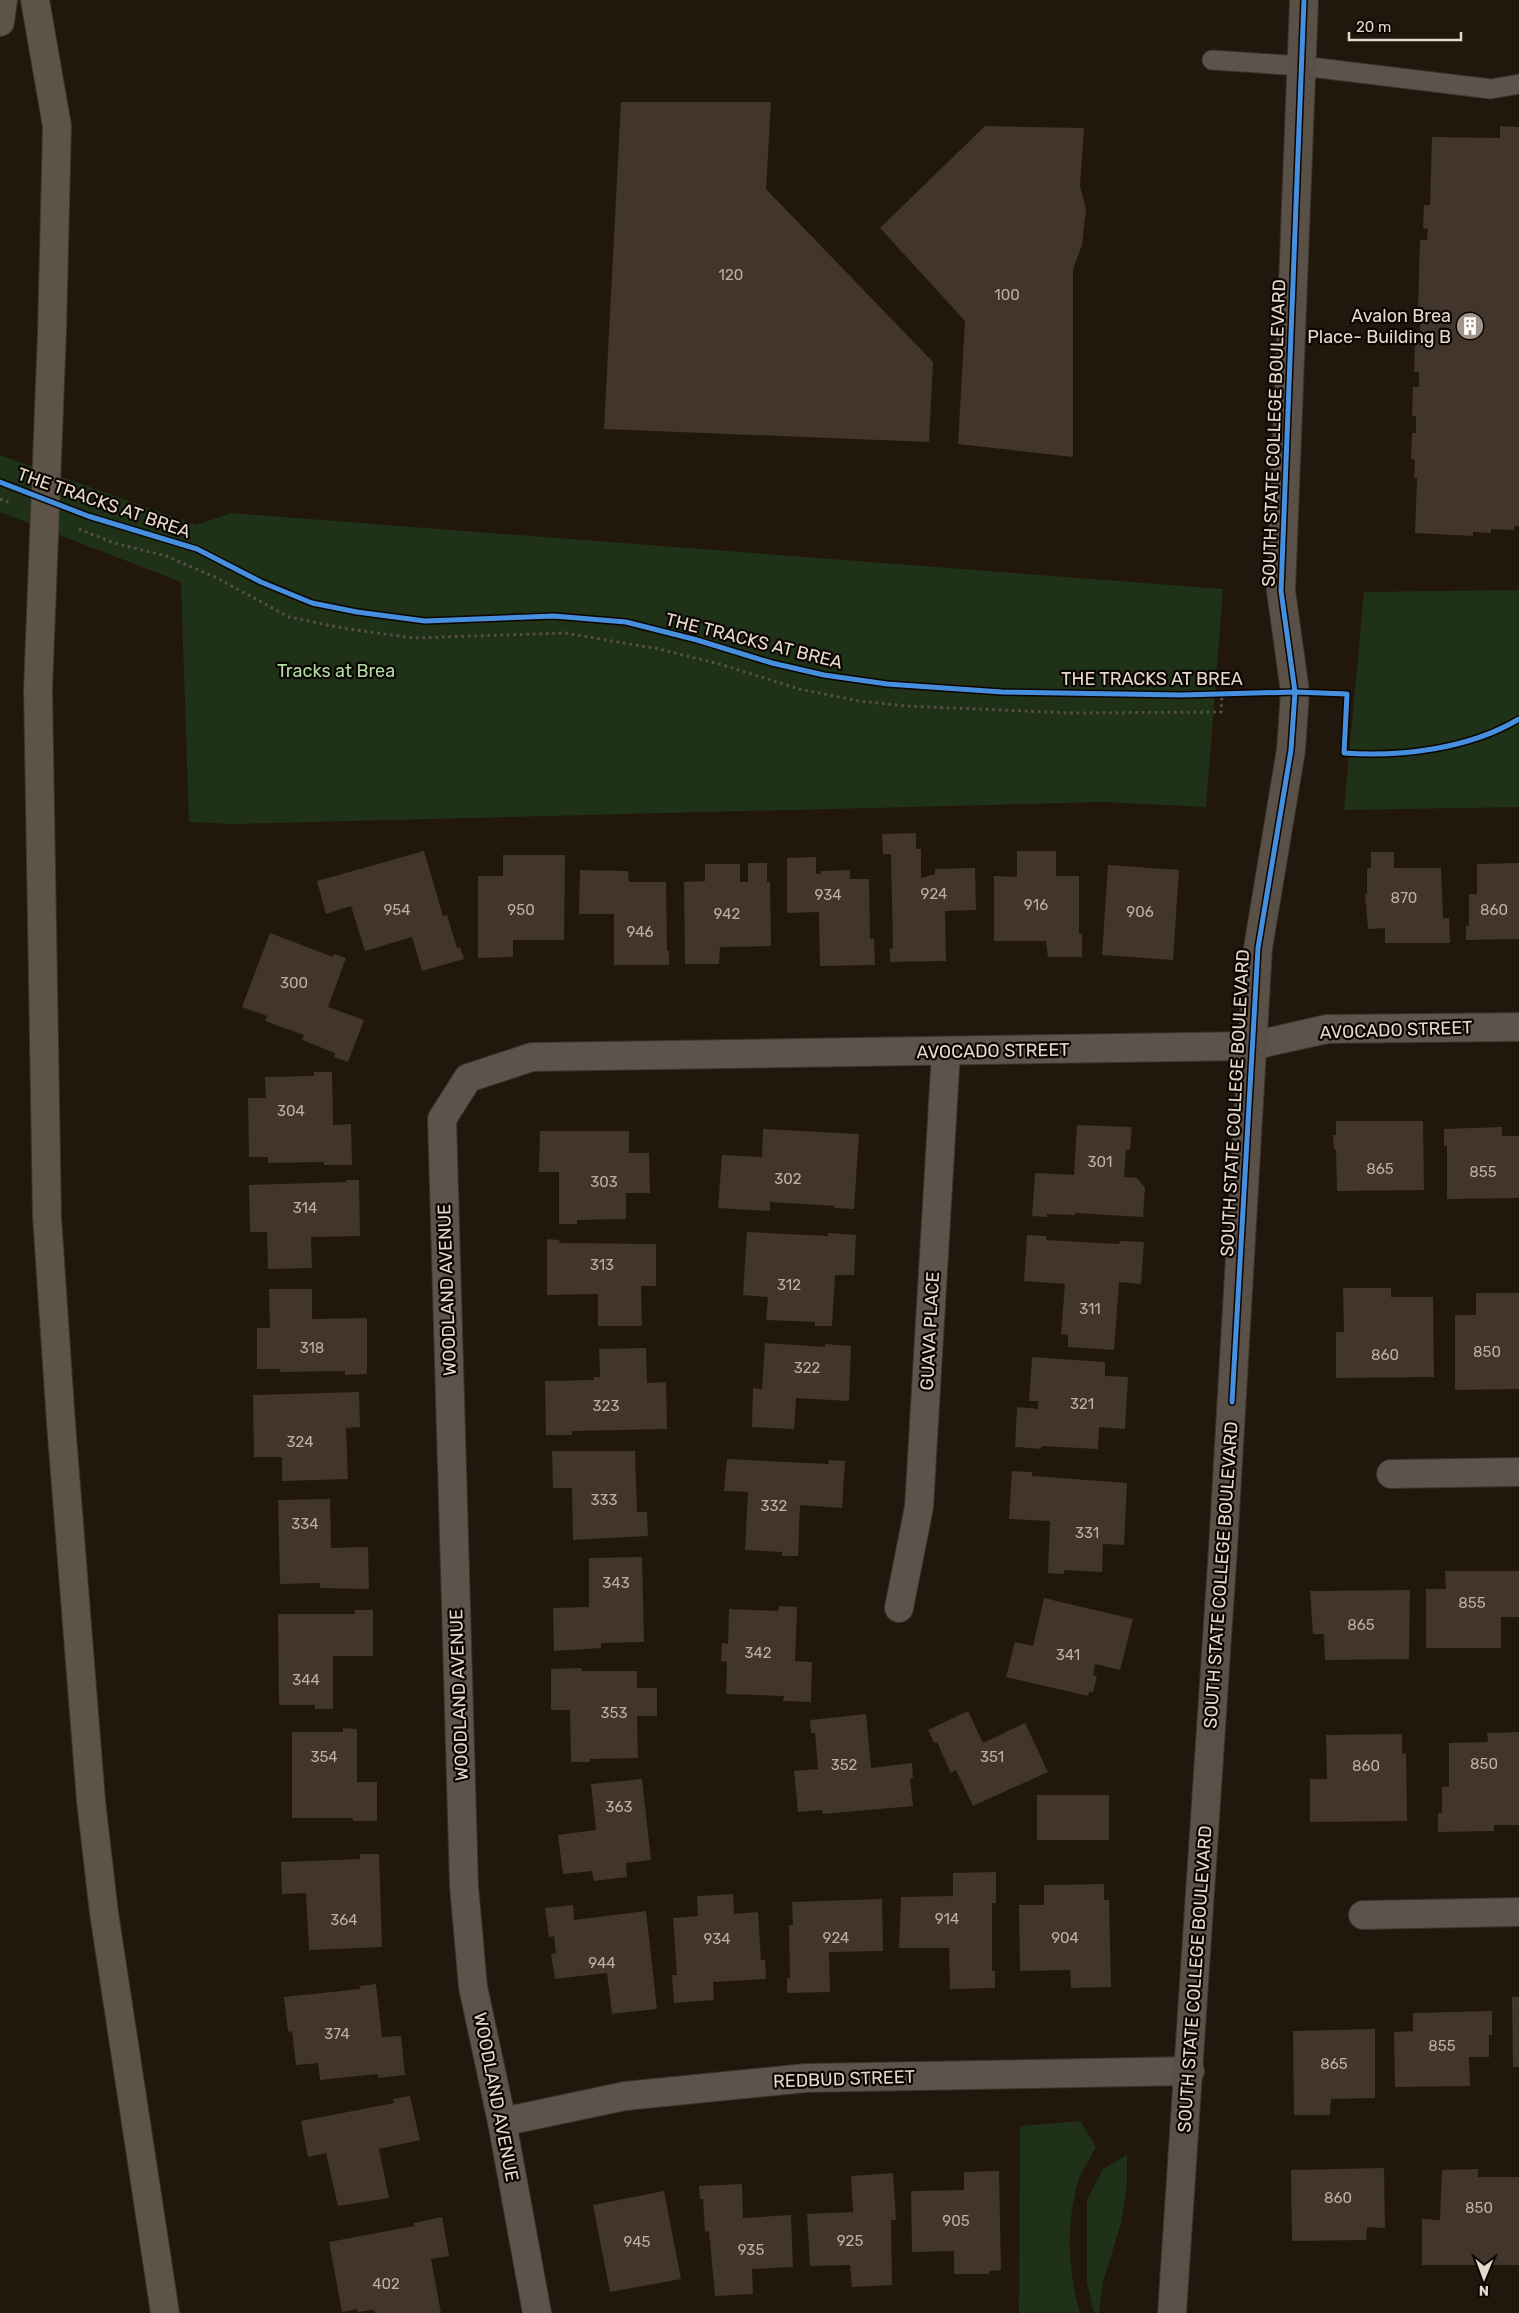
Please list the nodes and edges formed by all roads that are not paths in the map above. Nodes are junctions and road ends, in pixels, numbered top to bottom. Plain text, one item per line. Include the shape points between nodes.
1 (3, 0) edge
2 (35, 0) edge
3 (1304, 0) edge
4 (0, 22) edge
5 (1212, 60) dead end
6 (1302, 66) junction
7 (1519, 84) edge
8 (1519, 1027) edge
9 (1251, 1046) junction
10 (946, 1052) junction
11 (468, 1078) joint
12 (1519, 1472) edge
13 (1391, 1474) dead end
14 (899, 1608) dead end
15 (1519, 1912) edge
16 (1363, 1915) dead end
17 (1190, 2071) junction
18 (502, 2122) junction
19 (165, 2313) edge
20 (537, 2313) edge
21 (1172, 2313) edge

1 - 4 highway
2 - 19 highway, bridge via 57,126 38,689 47,1217 91,1801 103,1904
3 - 6 main road, SOUTH STATE COLLEGE BOULEVARD
5 - 6 lane
6 - 7 lane via 1491,89
6 - 9 main road, SOUTH STATE COLLEGE BOULEVARD via 1281,591 1295,692 1291,750 1258,948
8 - 9 street, AVOCADO STREET via 1327,1029
9 - 10 street, AVOCADO STREET
9 - 17 main road, SOUTH STATE COLLEGE BOULEVARD
10 - 11 street, AVOCADO STREET via 532,1057
10 - 14 street, GUAVA PLACE via 919,1507
11 - 18 street, WOODLAND AVENUE via 442,1118 464,1886 474,1987
12 - 13 street
15 - 16 street
17 - 18 street, REDBUD STREET via 806,2078 625,2096
17 - 21 main road, SOUTH STATE COLLEGE BOULEVARD
18 - 20 street, WOODLAND AVENUE

